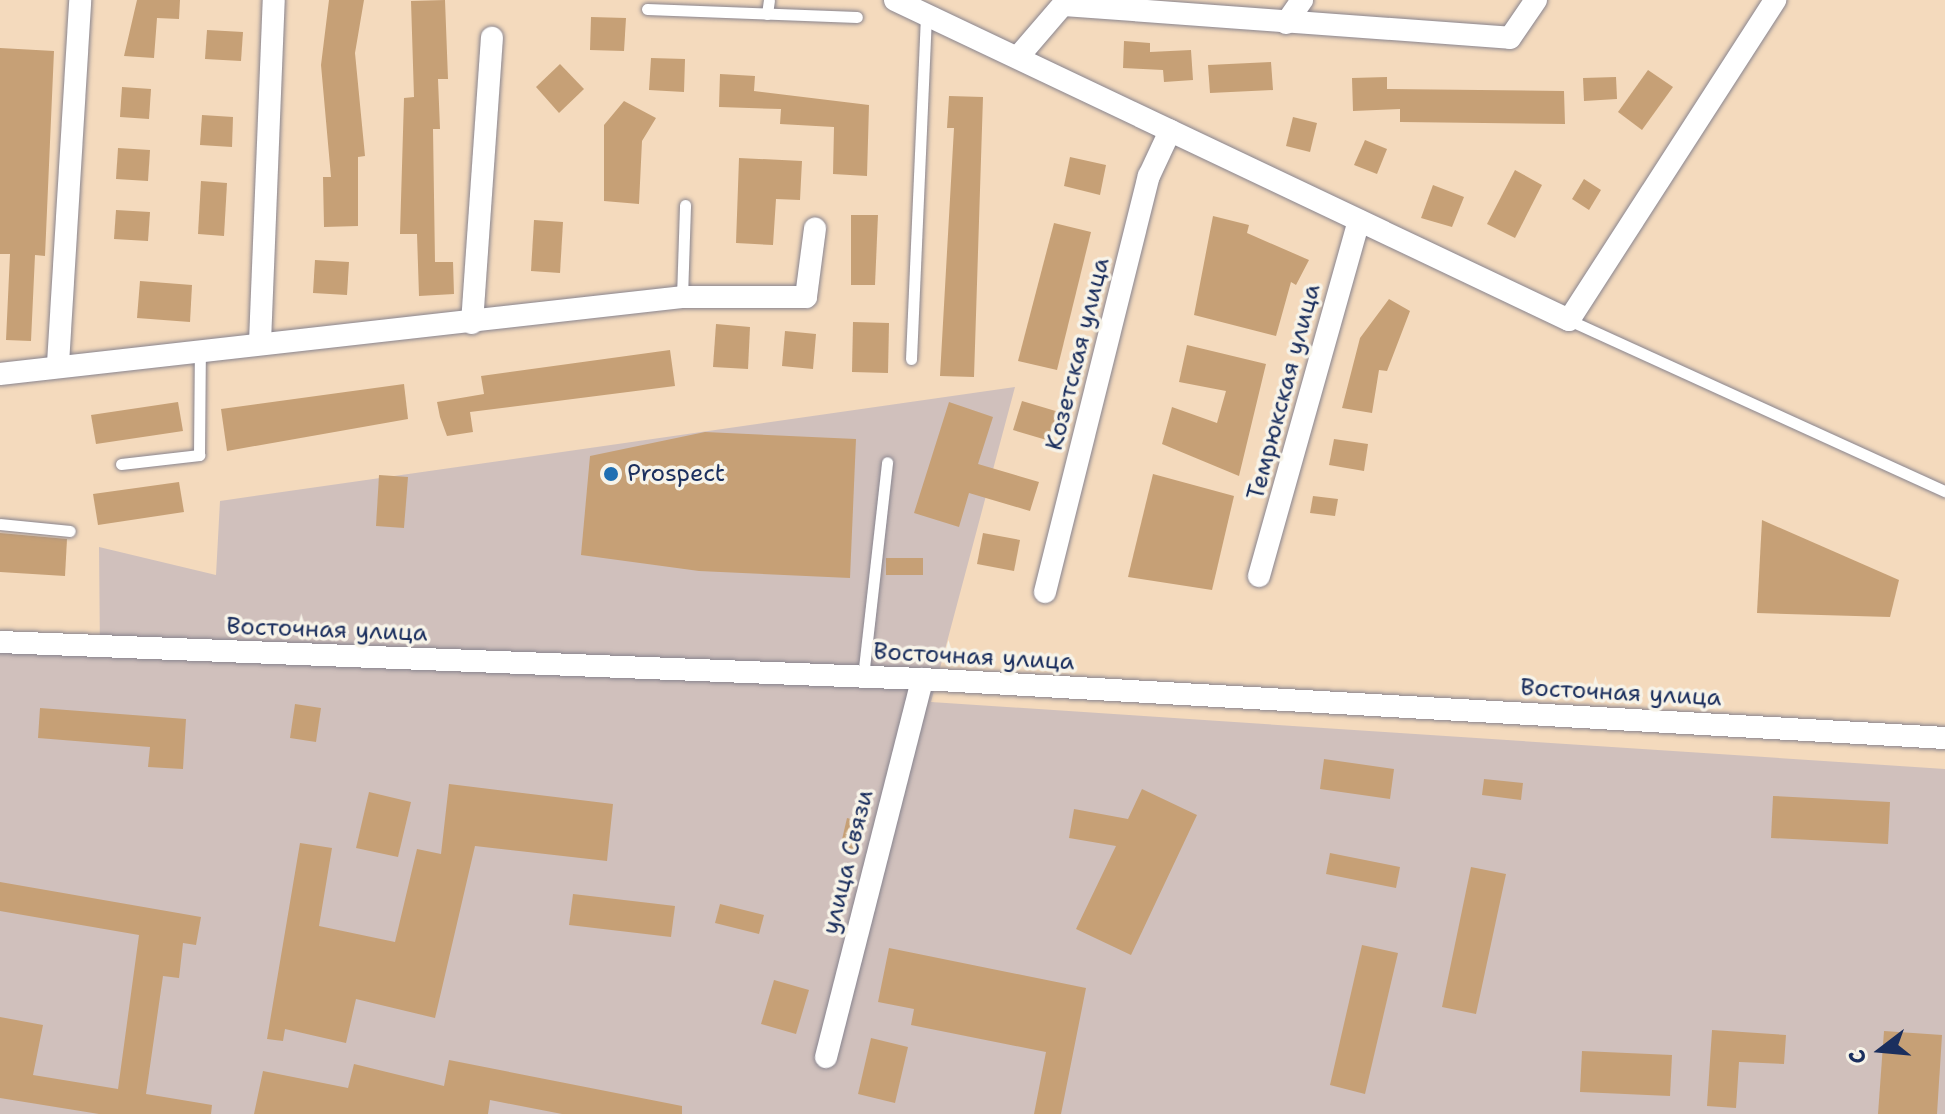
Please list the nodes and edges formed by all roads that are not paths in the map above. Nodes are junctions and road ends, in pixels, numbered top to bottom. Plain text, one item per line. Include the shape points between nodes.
1 (80, 0) edge
2 (274, 0) edge
3 (769, 0) edge
4 (895, 0) edge
5 (1302, 0) edge
6 (1536, 0) edge
7 (1775, 0) edge
8 (1066, 3) edge
9 (647, 9) dead end
10 (767, 14) junction
11 (926, 14) junction
12 (857, 17) dead end
13 (1286, 23) junction
14 (492, 38) dead end
15 (1018, 57) junction
16 (1170, 131) junction
17 (685, 205) dead end
18 (1359, 221) junction
19 (815, 229) dead end
20 (682, 297) junction
21 (1569, 320) junction
22 (472, 323) junction
23 (260, 342) junction
24 (200, 349) junction
25 (911, 359) dead end
26 (58, 364) junction
27 (0, 374) edge
28 (887, 462) dead end
29 (121, 464) dead end
30 (1945, 491) edge
31 (0, 524) edge
32 (70, 531) dead end
33 (1259, 576) dead end
34 (1045, 592) dead end
35 (0, 642) edge
36 (863, 677) junction
37 (922, 679) junction
38 (1945, 738) edge
39 (826, 1057) dead end

1 - 26 street
2 - 23 street
3 - 10 lane
4 - 11 street
5 - 13 street
6 - 13 street via 1510,38
7 - 21 street
8 - 13 street
8 - 15 street
9 - 10 lane
10 - 12 lane
11 - 15 street
11 - 25 lane
14 - 22 street
15 - 16 street
16 - 18 street
16 - 34 street, Козетская улица via 1149,176
17 - 20 lane
18 - 21 street
18 - 33 street, Темрюкская улица
19 - 20 street via 806,297
20 - 22 street
21 - 30 lane
22 - 23 street
23 - 24 street
24 - 26 street
24 - 29 lane via 199,455
26 - 27 street
28 - 36 lane
31 - 32 lane
35 - 36 street, Восточная улица
36 - 37 street, Восточная улица
37 - 38 street, Восточная улица
37 - 39 street, улица Связи

